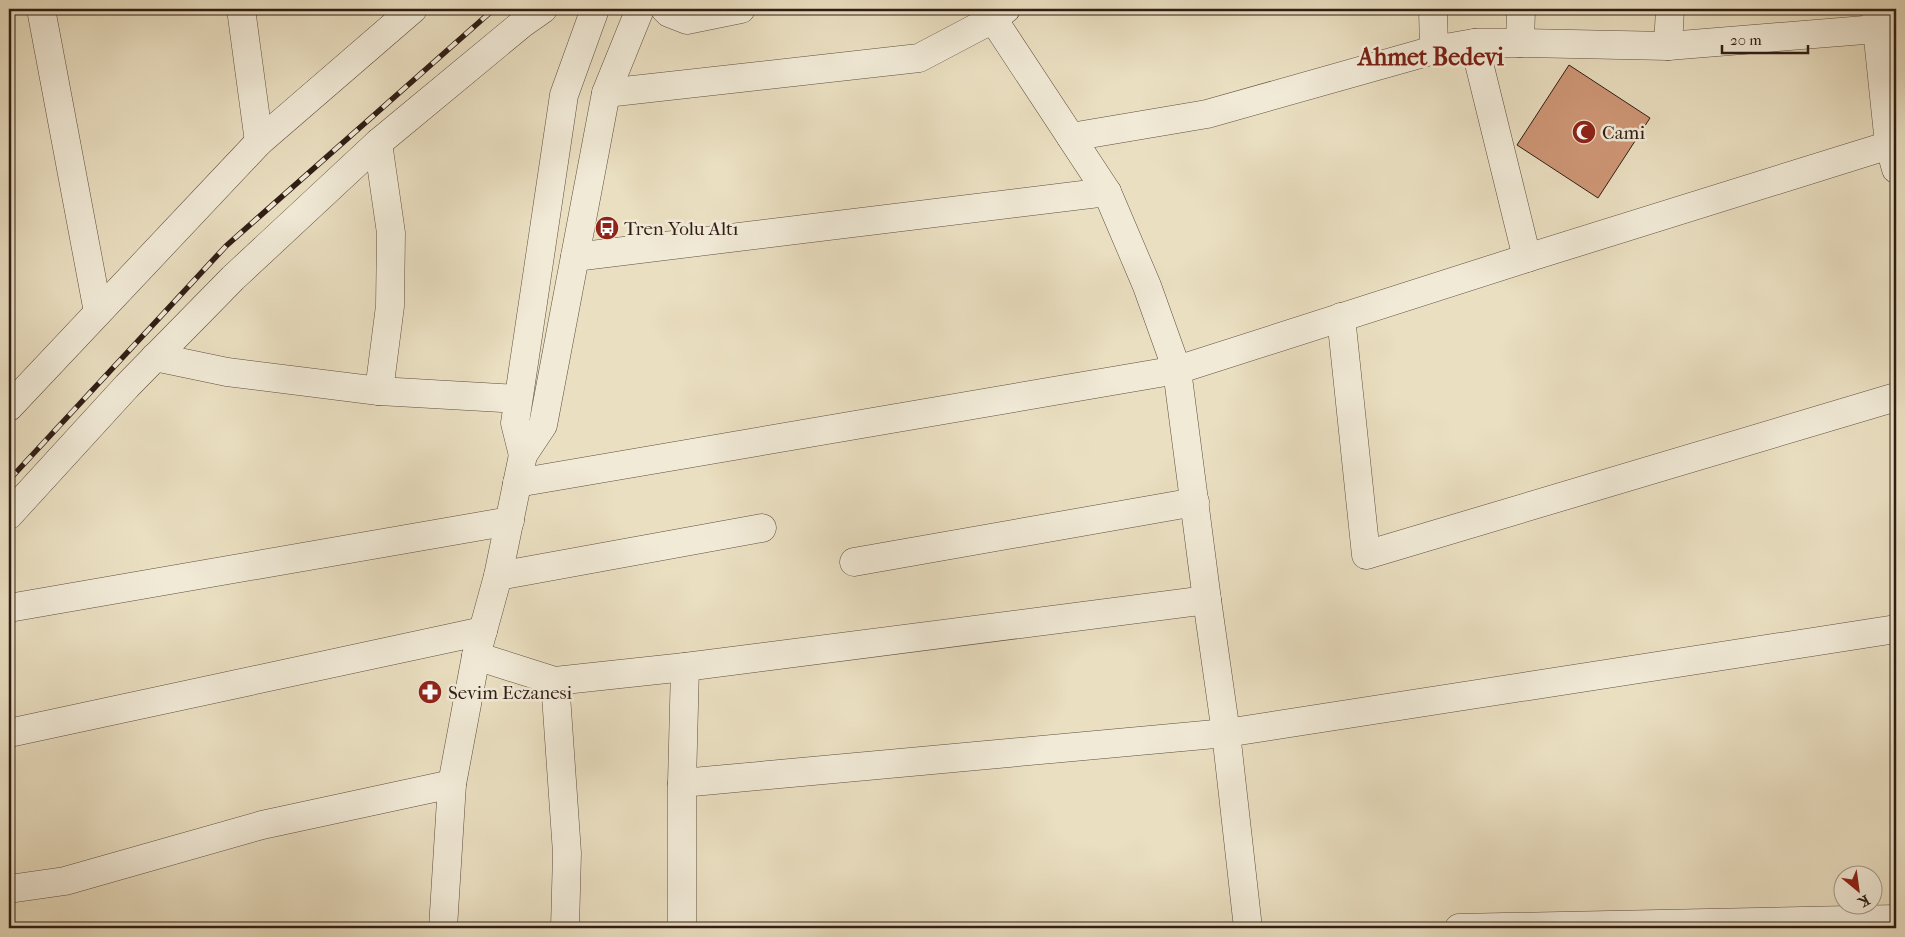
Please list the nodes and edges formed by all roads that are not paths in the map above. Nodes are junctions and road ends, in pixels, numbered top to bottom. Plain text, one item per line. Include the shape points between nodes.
1 (41, 9) edge
2 (241, 9) edge
3 (412, 9) edge
4 (544, 9) edge
5 (595, 9) edge
6 (640, 9) edge
7 (741, 9) edge
8 (1433, 9) edge
9 (1521, 9) edge
10 (1670, 9) edge
11 (668, 10) edge
12 (999, 14) edge
13 (1883, 21) edge
14 (1474, 43) junction
15 (1520, 43) junction
16 (1668, 46) junction
17 (1434, 50) junction
18 (606, 93) junction
19 (1071, 137) junction
20 (259, 142) junction
21 (378, 143) junction
22 (1894, 152) edge
23 (1107, 192) junction
24 (575, 257) junction
25 (1526, 258) junction
26 (98, 312) junction
27 (1341, 318) junction
28 (155, 357) junction
29 (1177, 370) junction
30 (379, 391) junction
31 (1896, 397) edge
32 (518, 399) junction
33 (9, 408) edge
34 (523, 455) junction
35 (517, 483) junction
36 (1195, 502) junction
37 (9, 515) edge
38 (510, 521) junction
39 (762, 528) dead end
40 (854, 562) dead end
41 (498, 576) junction
42 (1206, 600) junction
43 (9, 608) edge
44 (1896, 629) edge
45 (479, 644) junction
46 (685, 666) junction
47 (555, 681) junction
48 (1226, 733) junction
49 (9, 734) edge
50 (682, 783) junction
51 (452, 784) junction
52 (9, 889) edge
53 (1896, 919) edge
54 (443, 928) edge
55 (565, 928) edge
56 (682, 928) edge
57 (1248, 928) edge
58 (1459, 928) edge
59 (1474, 928) edge

1 - 26 street
2 - 20 street
3 - 20 street
4 - 21 street
5 - 32 street via 564,96
6 - 18 street
7 - 11 street via 687,20
8 - 17 street
9 - 15 street
10 - 16 street
12 - 18 street via 919,58
12 - 19 street
13 - 16 street
13 - 22 street
14 - 15 street
14 - 17 street
14 - 25 street
15 - 16 street
17 - 19 street via 1207,114
18 - 24 street
19 - 23 street
20 - 26 street
21 - 28 street via 233,278
21 - 30 street via 391,233 390,306
22 - 25 street
23 - 24 street
23 - 29 street via 1147,286
24 - 34 street via 543,425
25 - 27 street
26 - 33 street
27 - 29 street
27 - 31 street via 1366,555
28 - 30 street via 227,372
28 - 37 street
29 - 35 street
29 - 36 street
30 - 32 street
32 - 34 street via 515,424
34 - 35 street
35 - 38 street
36 - 40 street
36 - 42 street
38 - 41 street
38 - 43 street
39 - 41 street
41 - 45 street
42 - 46 street
42 - 48 street
44 - 48 street
45 - 47 street
45 - 49 street
45 - 51 street
46 - 47 street
46 - 50 street
47 - 55 street via 567,853
48 - 50 street
48 - 57 street
50 - 56 street
51 - 52 street via 262,825 64,881
51 - 54 street
53 - 59 street
58 - 59 street

